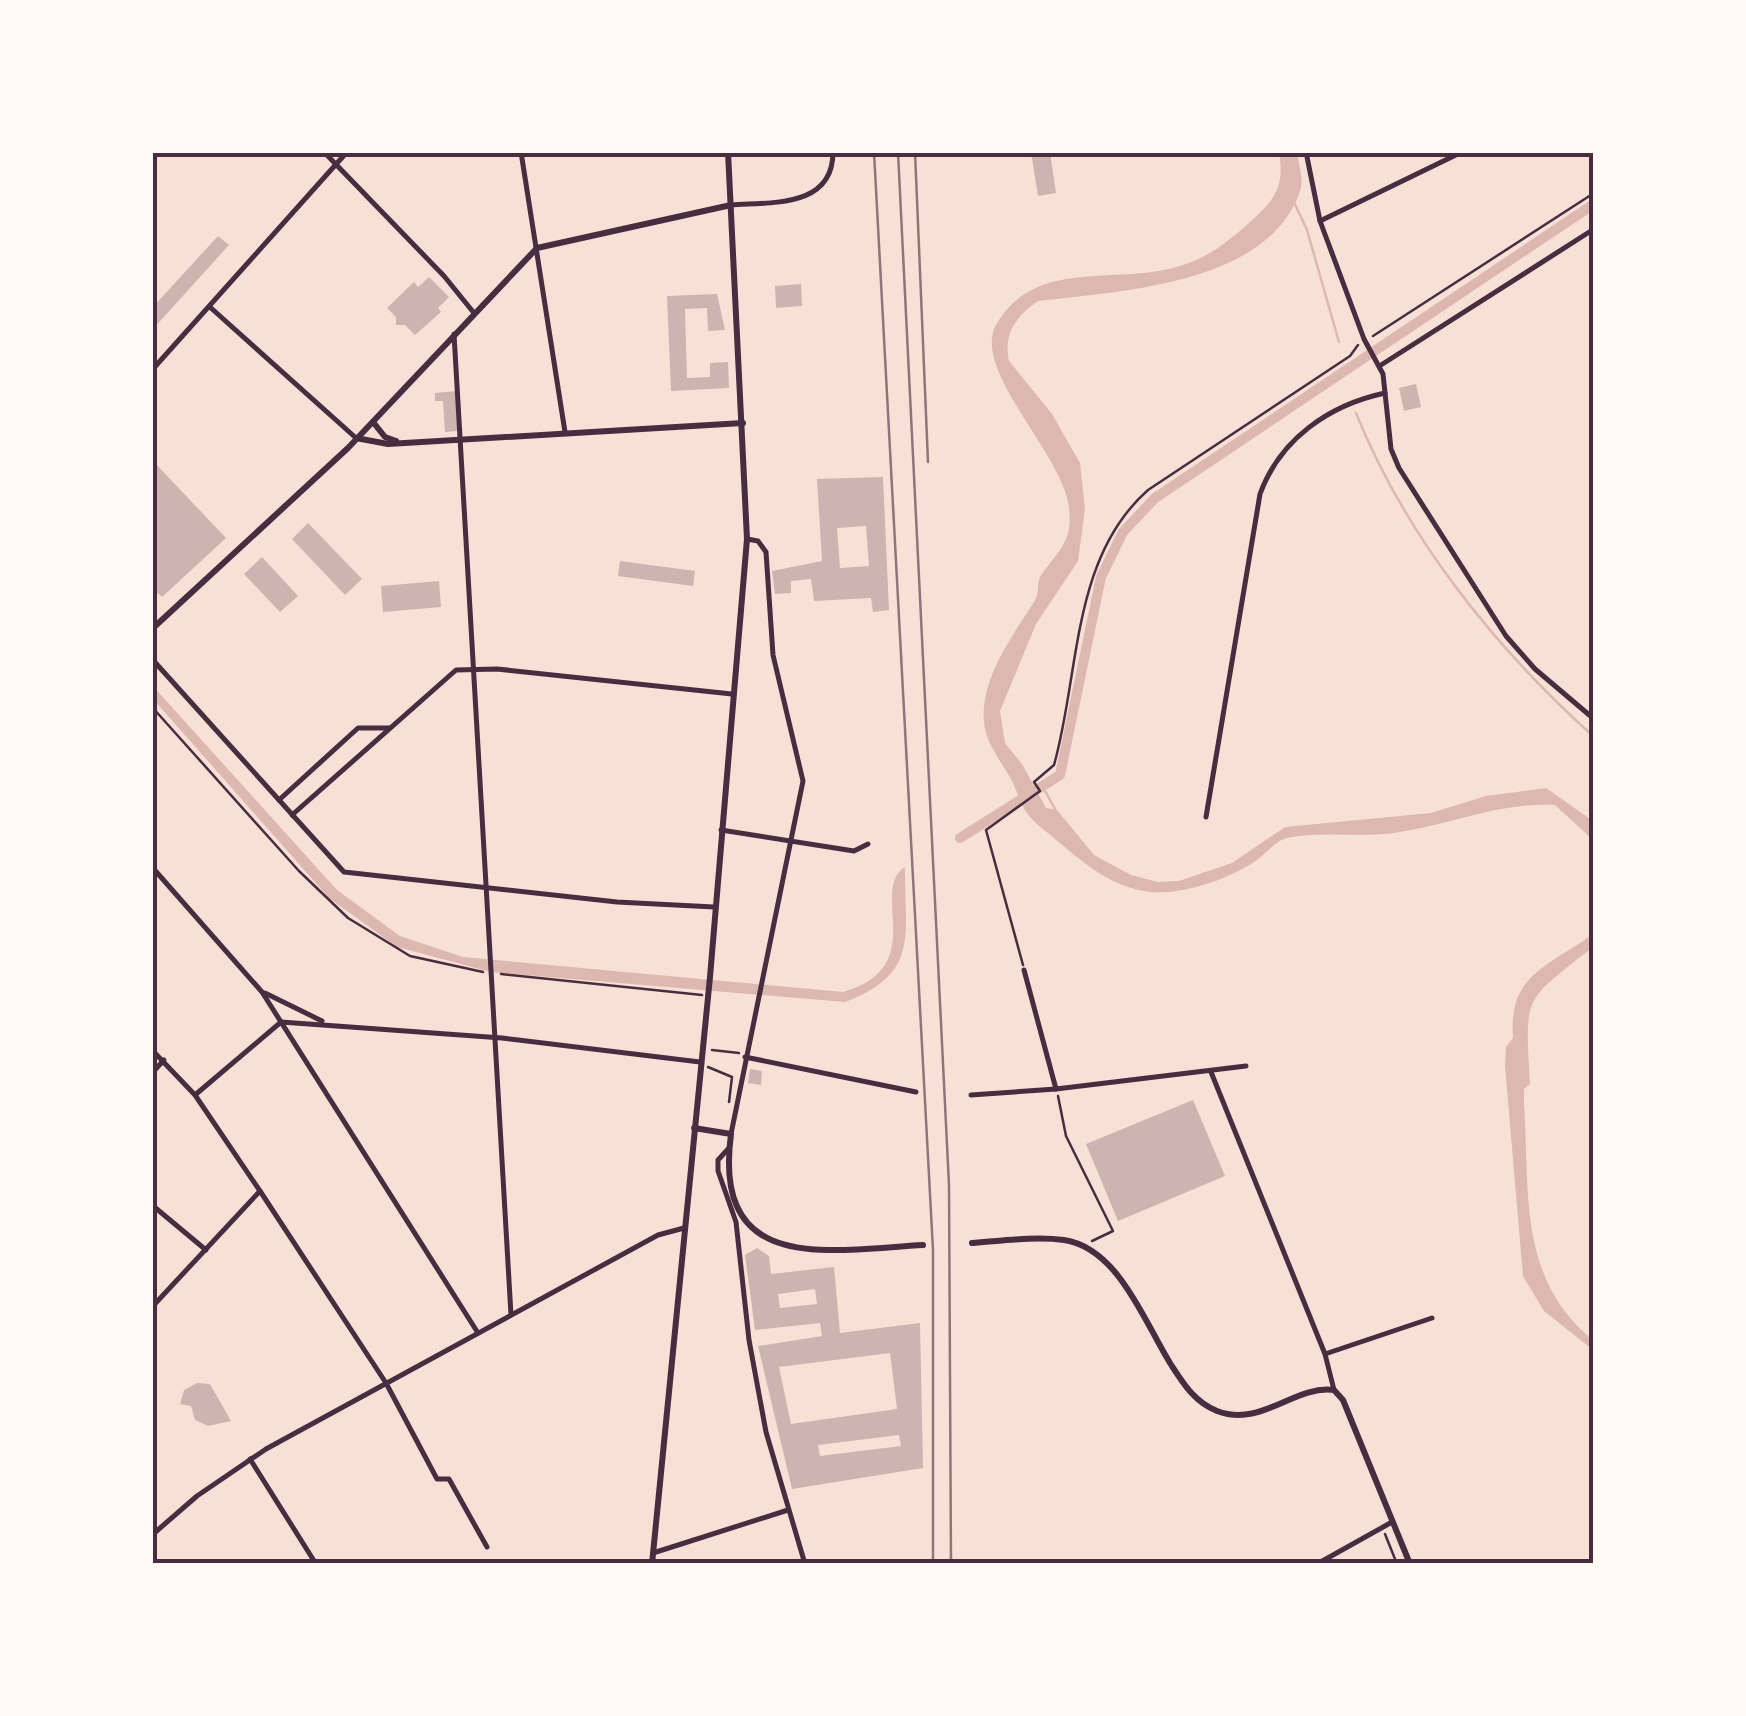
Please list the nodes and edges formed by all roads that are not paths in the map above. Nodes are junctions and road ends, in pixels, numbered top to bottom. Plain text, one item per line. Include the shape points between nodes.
1 (324, 152) edge
2 (347, 152) edge
3 (521, 152) edge
4 (728, 152) edge
5 (833, 152) edge
6 (1306, 152) edge
7 (1462, 152) edge
8 (336, 165) junction
9 (731, 205) junction
10 (1320, 221) junction
11 (1594, 230) edge
12 (537, 248) junction
13 (212, 308) junction
14 (474, 313) junction
15 (454, 334) junction
16 (1380, 366) junction
17 (152, 370) edge
18 (1385, 393) junction
19 (372, 421) junction
20 (743, 423) junction
21 (565, 432) junction
22 (356, 438) junction
23 (462, 439) junction
24 (403, 442) junction
25 (747, 539) junction
26 (152, 629) edge
27 (152, 658) edge
28 (475, 669) junction
29 (732, 694) junction
30 (1594, 719) edge
31 (390, 728) junction
32 (279, 800) junction
33 (289, 812) junction
34 (1206, 817) dead end
35 (721, 830) junction
36 (791, 841) junction
37 (868, 844) dead end
38 (152, 867) edge
39 (484, 888) junction
40 (714, 908) junction
41 (1024, 970) road end
42 (262, 992) junction
43 (281, 1022) junction
44 (324, 1022) junction
45 (492, 1038) junction
46 (152, 1050) edge
47 (745, 1055) junction
48 (164, 1060) junction
49 (704, 1064) junction
50 (1246, 1066) dead end
51 (1210, 1072) junction
52 (152, 1074) edge
53 (1056, 1090) junction
54 (916, 1092) dead end
55 (195, 1095) junction
56 (971, 1095) dead end
57 (693, 1128) junction
58 (731, 1134) junction
59 (729, 1148) junction
60 (260, 1190) junction
61 (152, 1204) edge
62 (684, 1228) junction
63 (972, 1243) dead end
64 (922, 1245) dead end
65 (206, 1250) junction
66 (152, 1306) edge
67 (510, 1315) junction
68 (1432, 1318) dead end
69 (478, 1333) junction
70 (1325, 1354) junction
71 (386, 1383) junction
72 (1334, 1390) junction
73 (250, 1459) junction
74 (788, 1510) junction
75 (1392, 1522) junction
76 (152, 1534) edge
77 (487, 1547) dead end
78 (652, 1553) junction
79 (316, 1564) edge
80 (652, 1564) edge
81 (805, 1564) edge
82 (1317, 1564) edge
83 (1410, 1564) edge

1 - 8 street
2 - 8 street
3 - 12 street
4 - 9 street
5 - 9 street via 830,177 813,194
6 - 10 street
7 - 10 street
8 - 13 street
8 - 14 street
9 - 12 street
9 - 20 street
10 - 16 street
11 - 16 street
12 - 14 street
12 - 21 street
13 - 17 street
13 - 22 street
14 - 15 street
15 - 19 street
15 - 23 street
16 - 18 street
18 - 30 street via 1391,449 1418,501 1506,636
18 - 34 street via 1346,404 1311,426 1278,454 1267,474
19 - 22 street
19 - 24 street via 389,440
20 - 21 street
20 - 25 street
21 - 23 street
22 - 24 street
22 - 26 street
23 - 24 street
23 - 28 street
25 - 29 street
25 - 36 street via 763,544 773,655 804,781
27 - 32 street
28 - 29 street
28 - 31 street via 456,670
28 - 39 street
29 - 35 street
31 - 32 street via 358,728
31 - 33 street
32 - 33 street
33 - 39 street via 344,872
35 - 36 street
35 - 40 street
36 - 37 street via 854,851
36 - 47 street
38 - 42 street
39 - 40 street
39 - 45 street
40 - 49 street
41 - 53 street
42 - 43 street
42 - 44 street
43 - 44 street
43 - 55 street
43 - 69 street
44 - 45 street
45 - 49 street
45 - 67 street
46 - 48 street
47 - 54 street
47 - 58 street
48 - 52 street
48 - 55 street
49 - 57 street
50 - 51 street
51 - 53 street
51 - 70 street
53 - 56 street
55 - 60 street
57 - 58 street
57 - 62 street
58 - 59 street
59 - 64 street via 730,1186 742,1214 782,1246 809,1251
59 - 74 street via 718,1171 736,1222 749,1340
60 - 65 street
60 - 71 street
61 - 65 street
62 - 67 street
62 - 78 street
63 - 72 street via 1052,1239 1092,1250 1114,1272 1183,1384 1219,1412 1260,1414
65 - 66 street
67 - 69 street
68 - 70 street
69 - 71 street
70 - 72 street
71 - 73 street
71 - 77 street via 437,1479 449,1479
72 - 75 street
73 - 76 street
73 - 79 street
74 - 78 street
74 - 81 street
75 - 82 street
75 - 83 street
78 - 80 street

